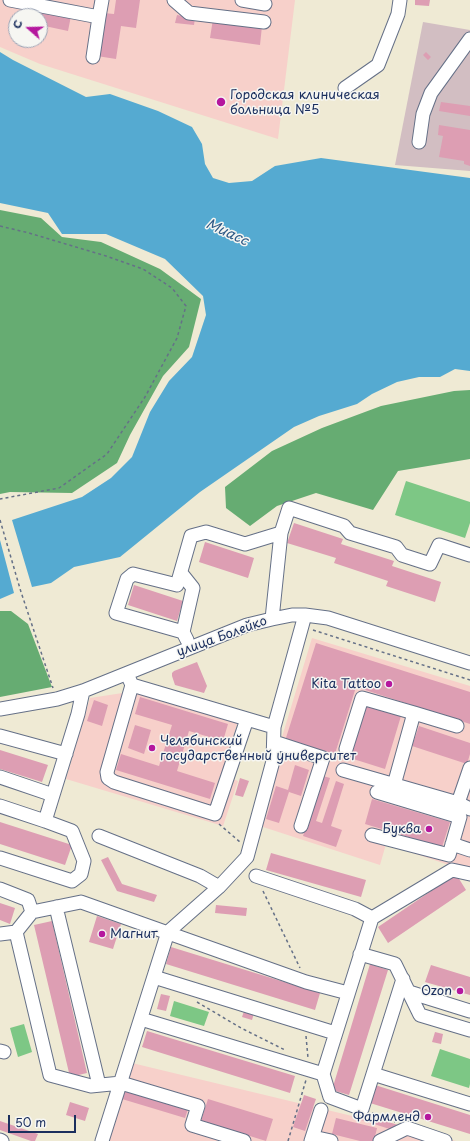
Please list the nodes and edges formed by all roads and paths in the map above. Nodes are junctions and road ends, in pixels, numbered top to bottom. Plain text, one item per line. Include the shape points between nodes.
1 (10, 0) edge
2 (102, 0) edge
3 (174, 0) edge
4 (242, 0) edge
5 (400, 0) edge
6 (265, 4) dead end
7 (99, 17) junction
8 (264, 22) dead end
9 (470, 39) edge
10 (93, 57) dead end
11 (345, 88) dead end
12 (420, 142) dead end
13 (0, 226) edge
14 (0, 499) edge
15 (0, 520) edge
16 (281, 532) junction
17 (470, 555) edge
18 (180, 573) junction
19 (272, 619) junction
20 (303, 620) junction
21 (183, 632) junction
22 (192, 648) junction
23 (469, 659) edge
24 (130, 680) junction
25 (470, 680) edge
26 (83, 691) junction
27 (57, 699) junction
28 (0, 709) edge
29 (414, 713) junction
30 (247, 719) junction
31 (457, 726) dead end
32 (274, 727) junction
33 (0, 736) edge
34 (274, 742) junction
35 (346, 749) dead end
36 (66, 754) junction
37 (470, 768) edge
38 (344, 770) dead end
39 (0, 777) edge
40 (394, 785) junction
41 (377, 792) dead end
42 (53, 795) junction
43 (0, 806) edge
44 (464, 806) edge
45 (45, 821) junction
46 (218, 824) dead end
47 (301, 826) dead end
48 (372, 835) dead end
49 (99, 836) dead end
50 (452, 844) junction
51 (470, 850) edge
52 (247, 857) junction
53 (0, 858) edge
54 (470, 874) edge
55 (256, 876) joint
56 (219, 887) junction
57 (0, 890) edge
58 (56, 907) junction
59 (32, 912) junction
60 (372, 918) junction
61 (16, 932) junction
62 (168, 932) junction
63 (0, 934) edge
64 (360, 954) junction
65 (154, 977) junction
66 (403, 979) junction
67 (306, 982) junction
68 (409, 992) junction
69 (348, 993) junction
70 (194, 1001) dead end
71 (470, 1011) edge
72 (140, 1019) junction
73 (300, 1022) junction
74 (470, 1030) edge
75 (335, 1033) junction
76 (288, 1053) dead end
77 (309, 1070) junction
78 (323, 1074) junction
79 (373, 1074) junction
80 (120, 1083) junction
81 (99, 1085) junction
82 (470, 1104) edge
83 (362, 1109) junction
84 (321, 1110) dead end
85 (407, 1128) junction
86 (312, 1139) edge
87 (386, 1140) edge
88 (102, 1141) edge
89 (244, 1141) edge
90 (288, 1141) edge
91 (331, 1141) edge
92 (445, 1141) edge

1 - 7 street
2 - 7 street
3 - 8 street via 189,13
4 - 6 street
5 - 11 street via 398,14 378,65
7 - 10 street
9 - 12 street via 431,93 423,114
13 - 14 path via 29,232 143,269 172,288 186,306 177,338 145,397 107,454 59,488
15 - 27 path
16 - 17 street via 289,508 344,526 350,533 396,548 402,555 430,564 439,545
16 - 18 street via 245,544 206,532 191,536
16 - 19 street
18 - 21 street via 194,588
18 - 21 street via 177,586 133,574 127,579 116,613
19 - 20 street, улица Болейко
19 - 22 street, улица Болейко via 247,625
20 - 23 street, улица Болейко via 334,620
20 - 25 path
20 - 32 street
21 - 22 street
22 - 24 street, улица Болейко
24 - 26 street, улица Болейко
24 - 30 street
24 - 30 street via 107,772 108,778 114,782 215,814
26 - 27 street, улица Болейко
26 - 36 street
27 - 28 street, улица Болейко
29 - 31 street
29 - 35 street via 362,698
29 - 40 street
30 - 32 street
32 - 34 street
33 - 36 street
34 - 47 street via 324,758
34 - 52 street via 274,761
36 - 42 street
37 - 44 street
38 - 40 street
39 - 42 street
40 - 44 street
41 - 50 street via 460,817
42 - 45 street
43 - 45 street
45 - 53 street via 72,831 84,860 81,874 72,881
46 - 52 path via 242,844
48 - 50 street via 450,855
49 - 56 street via 200,876
50 - 51 street
52 - 56 street
54 - 60 street via 452,870
55 - 60 street via 355,908
55 - 67 path
56 - 62 street
57 - 59 street via 28,900
58 - 59 street
58 - 62 street via 81,902
58 - 81 street
59 - 61 street
60 - 64 street
61 - 63 street
61 - 81 street via 50,1076 91,1086
62 - 65 street
62 - 67 street
64 - 66 street via 396,964
64 - 69 street
65 - 72 street
65 - 73 street
66 - 68 street
66 - 79 street
67 - 69 street
68 - 71 street
68 - 74 street via 420,1015
69 - 75 street
70 - 76 path
72 - 77 street
72 - 80 street
73 - 75 street
73 - 77 path via 306,1034
75 - 78 street
77 - 78 street
77 - 90 path
78 - 83 street via 330,1097
79 - 82 street
79 - 83 street
80 - 81 street
80 - 88 street
80 - 89 street via 198,1106 192,1125
83 - 85 path
84 - 86 street
85 - 87 street
85 - 92 street
86 - 91 street

